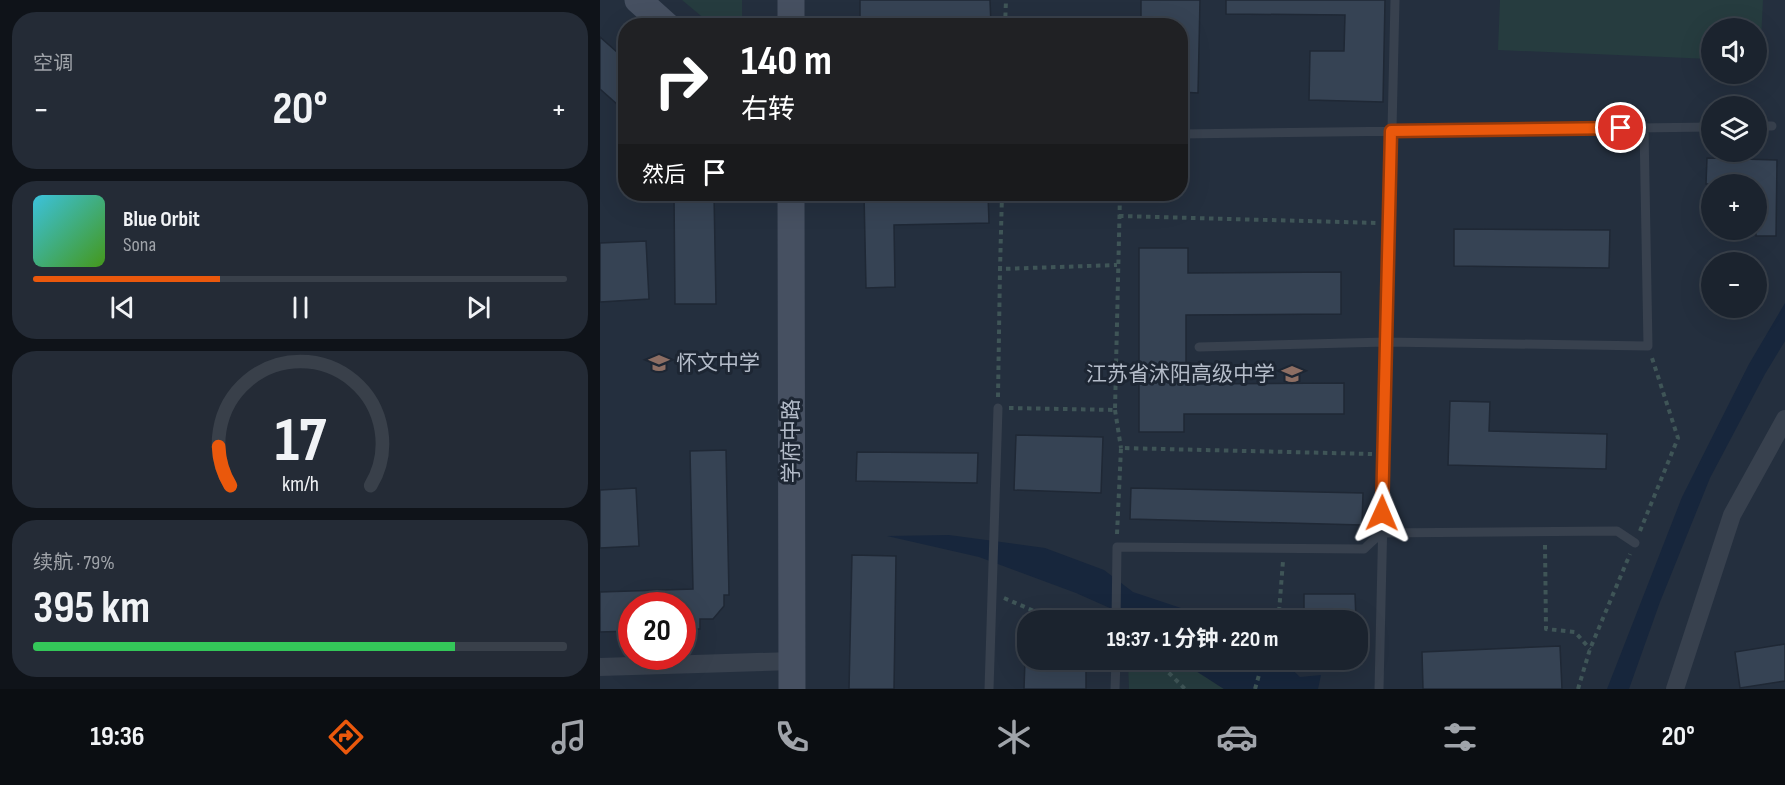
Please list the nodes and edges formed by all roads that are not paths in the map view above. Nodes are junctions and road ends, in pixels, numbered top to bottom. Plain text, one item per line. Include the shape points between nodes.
1 (638, 0) edge
2 (790, 0) edge
3 (1395, 0) edge
4 (658, 18) edge
5 (790, 18) edge
6 (1767, 126) edge
7 (1772, 126) dead end
8 (1701, 127) edge
9 (1644, 128) junction
10 (1391, 131) junction
11 (1188, 134) edge
12 (791, 201) edge
13 (1386, 342) junction
14 (1199, 347) dead end
15 (998, 408) road end
16 (1785, 419) edge
17 (1381, 533) junction
18 (1635, 543) road end
19 (1116, 610) edge
20 (792, 661) junction
21 (600, 667) edge
22 (1116, 670) edge
23 (792, 689) edge
24 (989, 689) edge
25 (1115, 689) edge
26 (1379, 689) edge
27 (1674, 689) edge

1 - 4 street
2 - 5 street
3 - 10 lane
6 - 7 lane
8 - 9 lane
9 - 10 lane
9 - 13 lane via 1648,346
10 - 11 lane
10 - 13 lane
12 - 20 street, 学府中路
13 - 14 lane
13 - 17 lane
15 - 24 lane
16 - 27 street via 1732,515
17 - 18 lane via 1617,531
17 - 19 lane via 1364,549 1117,547
17 - 26 lane
20 - 21 street
20 - 23 street, 学府中路
22 - 25 lane

